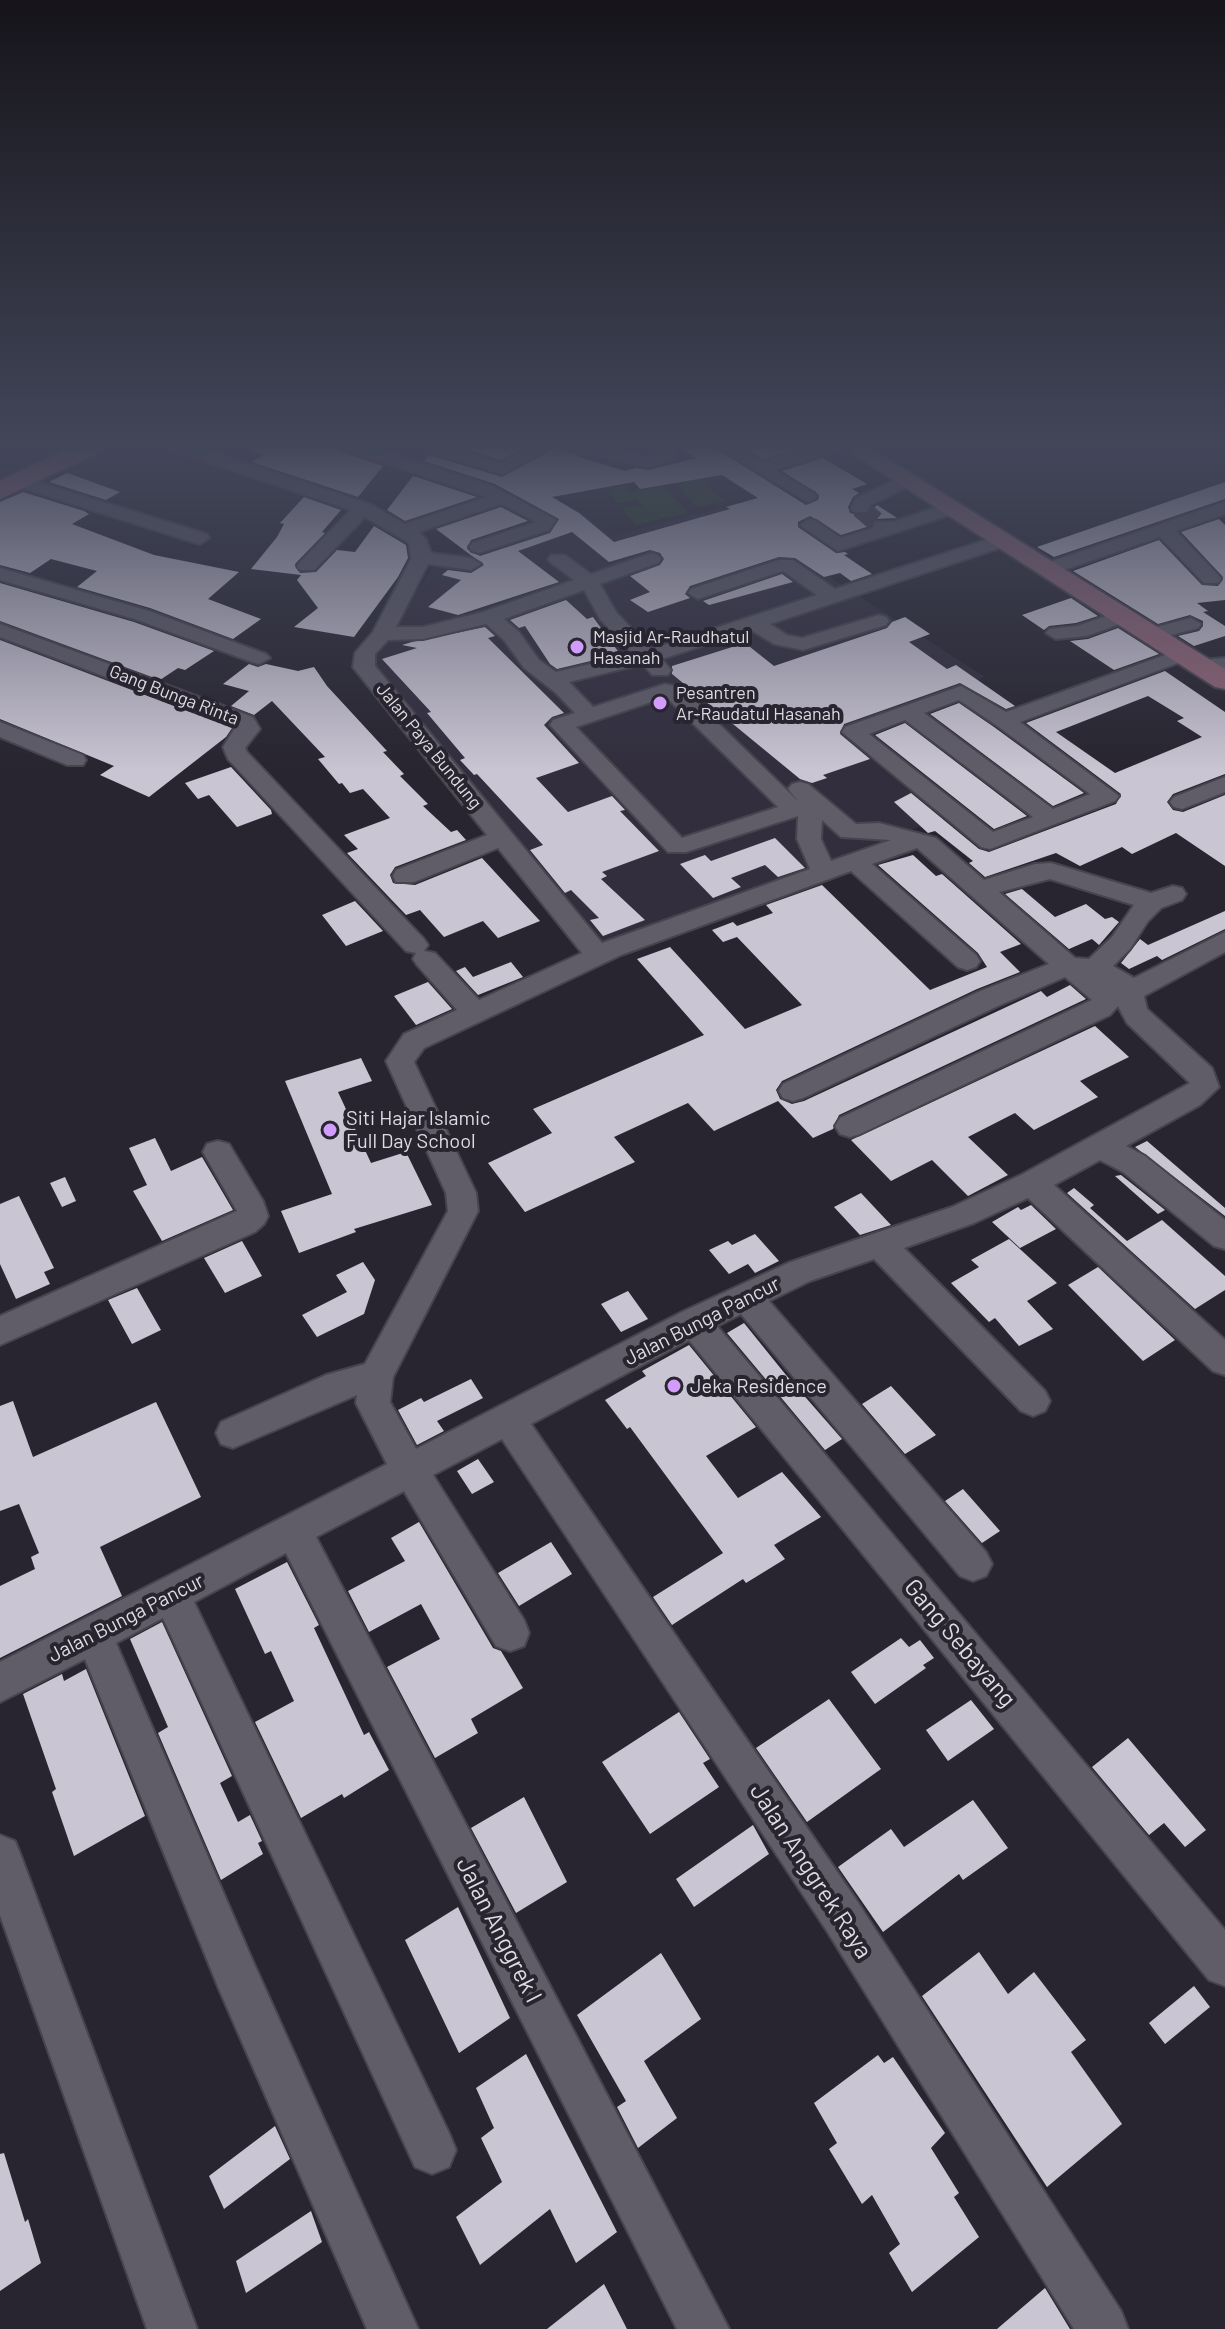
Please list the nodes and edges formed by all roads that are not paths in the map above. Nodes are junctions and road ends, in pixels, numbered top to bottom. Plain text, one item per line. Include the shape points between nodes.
1 (319, 554) edge
2 (421, 554) edge
3 (480, 554) edge
4 (963, 554) edge
5 (1023, 554) edge
6 (1092, 554) edge
7 (1190, 554) edge
8 (421, 557) junction
9 (558, 559) dead end
10 (651, 559) dead end
11 (307, 566) dead end
12 (1048, 569) junction
13 (0, 574) edge
14 (1218, 579) edge
15 (1186, 582) dead end
16 (590, 583) junction
17 (812, 583) junction
18 (698, 593) dead end
19 (831, 596) junction
20 (726, 615) dead end
21 (490, 617) junction
22 (1121, 617) junction
23 (879, 621) dead end
24 (754, 623) junction
25 (1191, 624) dead end
26 (0, 630) edge
27 (1056, 633) dead end
28 (382, 634) junction
29 (1148, 635) junction
30 (259, 658) dead end
31 (652, 662) junction
32 (1202, 662) edge
33 (1225, 681) edge
34 (558, 684) junction
35 (907, 711) junction
36 (588, 714) junction
37 (1004, 720) junction
38 (0, 729) edge
39 (75, 760) dead end
40 (1225, 784) edge
41 (811, 798) junction
42 (1182, 802) dead end
43 (1051, 819) junction
44 (504, 837) junction
45 (917, 839) junction
46 (855, 862) junction
47 (825, 874) junction
48 (405, 876) dead end
49 (978, 890) junction
50 (1225, 941) edge
51 (598, 955) junction
52 (967, 961) dead end
53 (1082, 967) junction
54 (1134, 990) junction
55 (474, 1011) junction
56 (1215, 1088) edge
57 (793, 1091) dead end
58 (850, 1126) dead end
59 (1098, 1145) junction
60 (218, 1152) dead end
61 (1032, 1183) junction
62 (1225, 1237) edge
63 (878, 1242) junction
64 (746, 1297) junction
65 (694, 1322) junction
66 (0, 1331) edge
67 (1225, 1361) edge
68 (376, 1376) junction
69 (1033, 1401) dead end
70 (509, 1420) junction
71 (233, 1433) dead end
72 (411, 1471) junction
73 (294, 1531) junction
74 (973, 1564) dead end
75 (171, 1595) junction
76 (510, 1633) dead end
77 (94, 1635) junction
78 (0, 1683) edge
79 (0, 1856) edge
80 (1225, 1964) edge
81 (432, 2150) dead end
82 (172, 2329) edge
83 (393, 2329) edge
84 (704, 2329) edge
85 (1103, 2329) edge

1 - 11 street
2 - 8 street
3 - 8 street
4 - 19 street
5 - 12 main road
6 - 12 street
7 - 14 street
8 - 28 street, Jalan Paya Bundung
9 - 16 street
10 - 16 street
12 - 22 main road
13 - 30 street via 142,615
14 - 15 street
16 - 21 street
16 - 31 street via 607,615
17 - 18 street via 786,564
17 - 19 street
17 - 20 street
19 - 24 street
21 - 28 street via 423,633
21 - 34 street via 512,636 531,664
22 - 27 street via 1080,632
22 - 29 main road
23 - 24 street via 803,644 781,640
24 - 31 street
25 - 29 street
26 - 55 street, Gang Bunga Rinta via 245,722 249,729 234,747 236,754
28 - 44 street, Jalan Paya Bundung via 365,653 364,667
29 - 32 main road
31 - 34 street
31 - 41 street
32 - 33 main road
32 - 37 street
34 - 36 street
35 - 37 street via 961,692
35 - 43 street
35 - 43 street via 853,732 987,841
36 - 36 street via 561,725 677,847 794,810 672,690
37 - 43 street via 1107,794
38 - 39 street
40 - 42 street
41 - 45 street via 850,832 879,830
41 - 47 street via 809,839
44 - 48 street
44 - 51 street, Jalan Paya Bundung
45 - 46 street
45 - 49 street
46 - 47 street
46 - 52 street
47 - 51 street
49 - 53 street
49 - 53 street via 1051,871 1163,898 1139,915 1121,943
50 - 54 street
51 - 55 street
53 - 54 street
53 - 57 street via 988,999
53 - 58 street via 1106,1004
54 - 56 street, Jalan Bunga Pancur via 1130,1004 1137,1016
55 - 68 street via 414,1041 400,1061 461,1193 463,1211
56 - 59 street, Jalan Bunga Pancur via 1205,1087
59 - 61 street, Jalan Bunga Pancur
59 - 62 street via 1134,1164
60 - 66 street via 253,1216
61 - 63 street, Jalan Bunga Pancur via 963,1215
61 - 67 street
63 - 64 street, Jalan Bunga Pancur
63 - 69 street
64 - 65 street, Jalan Bunga Pancur
64 - 74 street
65 - 70 street, Jalan Bunga Pancur
65 - 80 street, Gang Sebayang
68 - 71 street via 338,1385
68 - 72 street via 373,1403
70 - 72 street, Jalan Bunga Pancur
70 - 85 street, Jalan Anggrek Raya via 842,1916
72 - 73 street, Jalan Bunga Pancur
72 - 76 street
73 - 75 street, Jalan Bunga Pancur
73 - 84 street, Jalan Anggrek I
75 - 77 street, Jalan Bunga Pancur
75 - 81 street
77 - 78 street, Jalan Bunga Pancur
77 - 83 street via 235,1973
79 - 82 street

